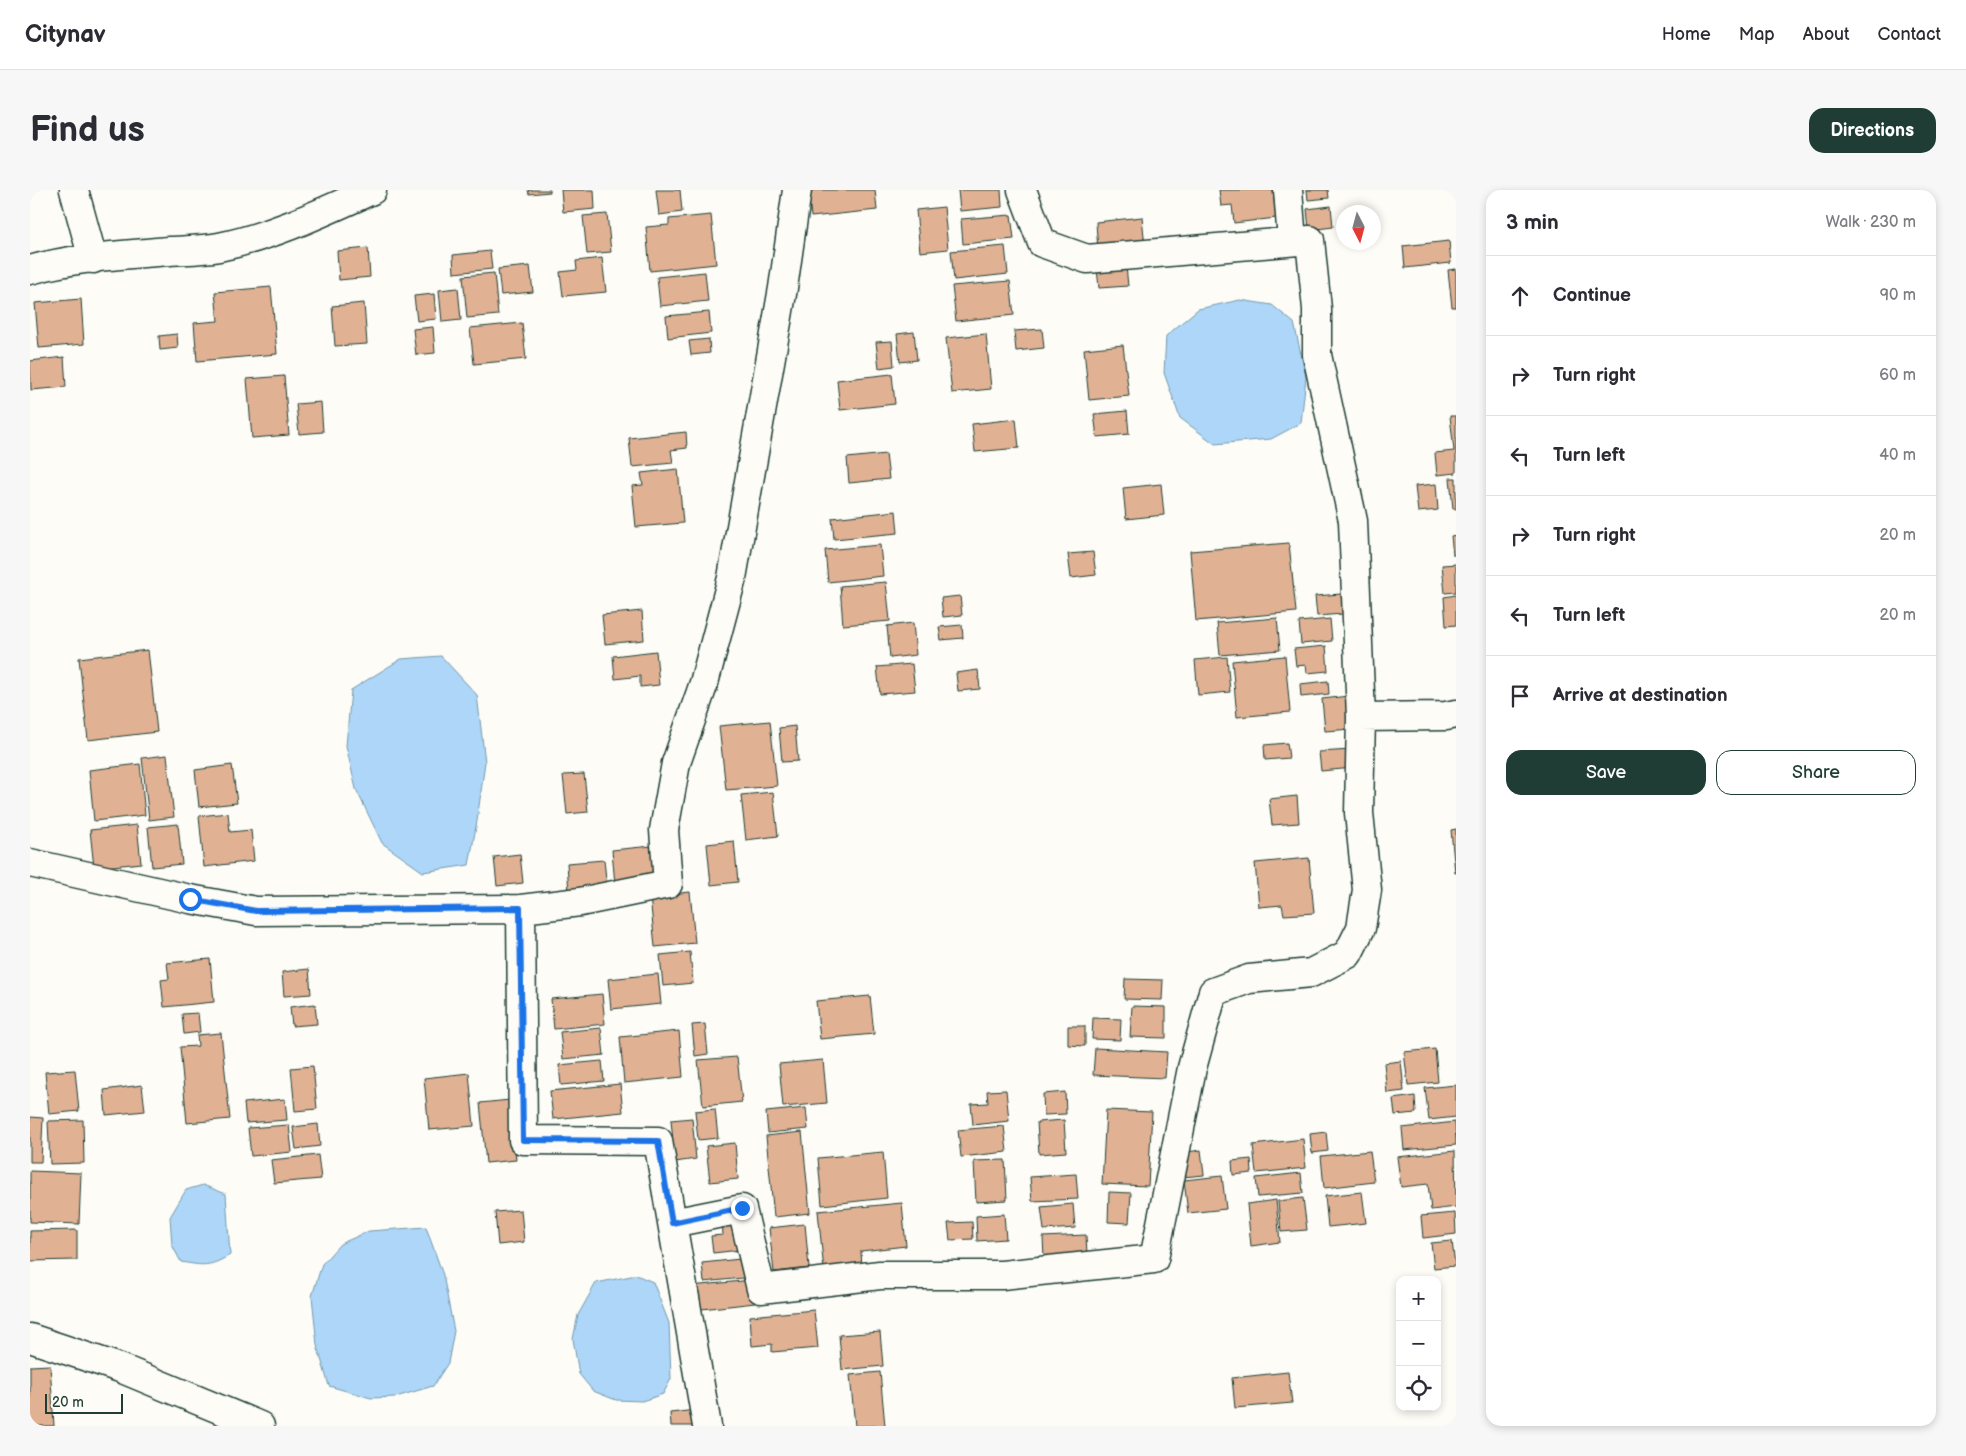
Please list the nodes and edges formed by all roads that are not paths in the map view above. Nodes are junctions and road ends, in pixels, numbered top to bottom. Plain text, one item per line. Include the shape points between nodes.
1 (74, 190) edge
2 (372, 190) edge
3 (797, 190) edge
4 (1022, 190) edge
5 (1288, 190) edge
6 (1292, 241) junction
7 (93, 259) junction
8 (30, 270) edge
9 (1456, 714) edge
10 (1361, 717) junction
11 (30, 863) edge
12 (520, 908) junction
13 (672, 1223) junction
14 (30, 1338) edge
15 (260, 1426) edge
16 (707, 1426) edge

1 - 7 street
2 - 7 street via 268,234 218,247
3 - 12 street via 732,578 704,683 676,763 664,830 668,884 580,902
4 - 6 street via 1042,244 1087,259
5 - 6 street
6 - 10 street via 1310,240 1317,309 1317,355 1353,521
7 - 8 street
9 - 10 street
10 - 13 street via 1358,813 1367,890 1361,928 1348,954 1311,972 1249,979 1213,992 1192,1068 1154,1259 1002,1275 880,1275 762,1289 742,1208
11 - 12 street via 256,911
12 - 13 street via 523,1140 658,1141
13 - 16 street
14 - 15 street via 120,1368

